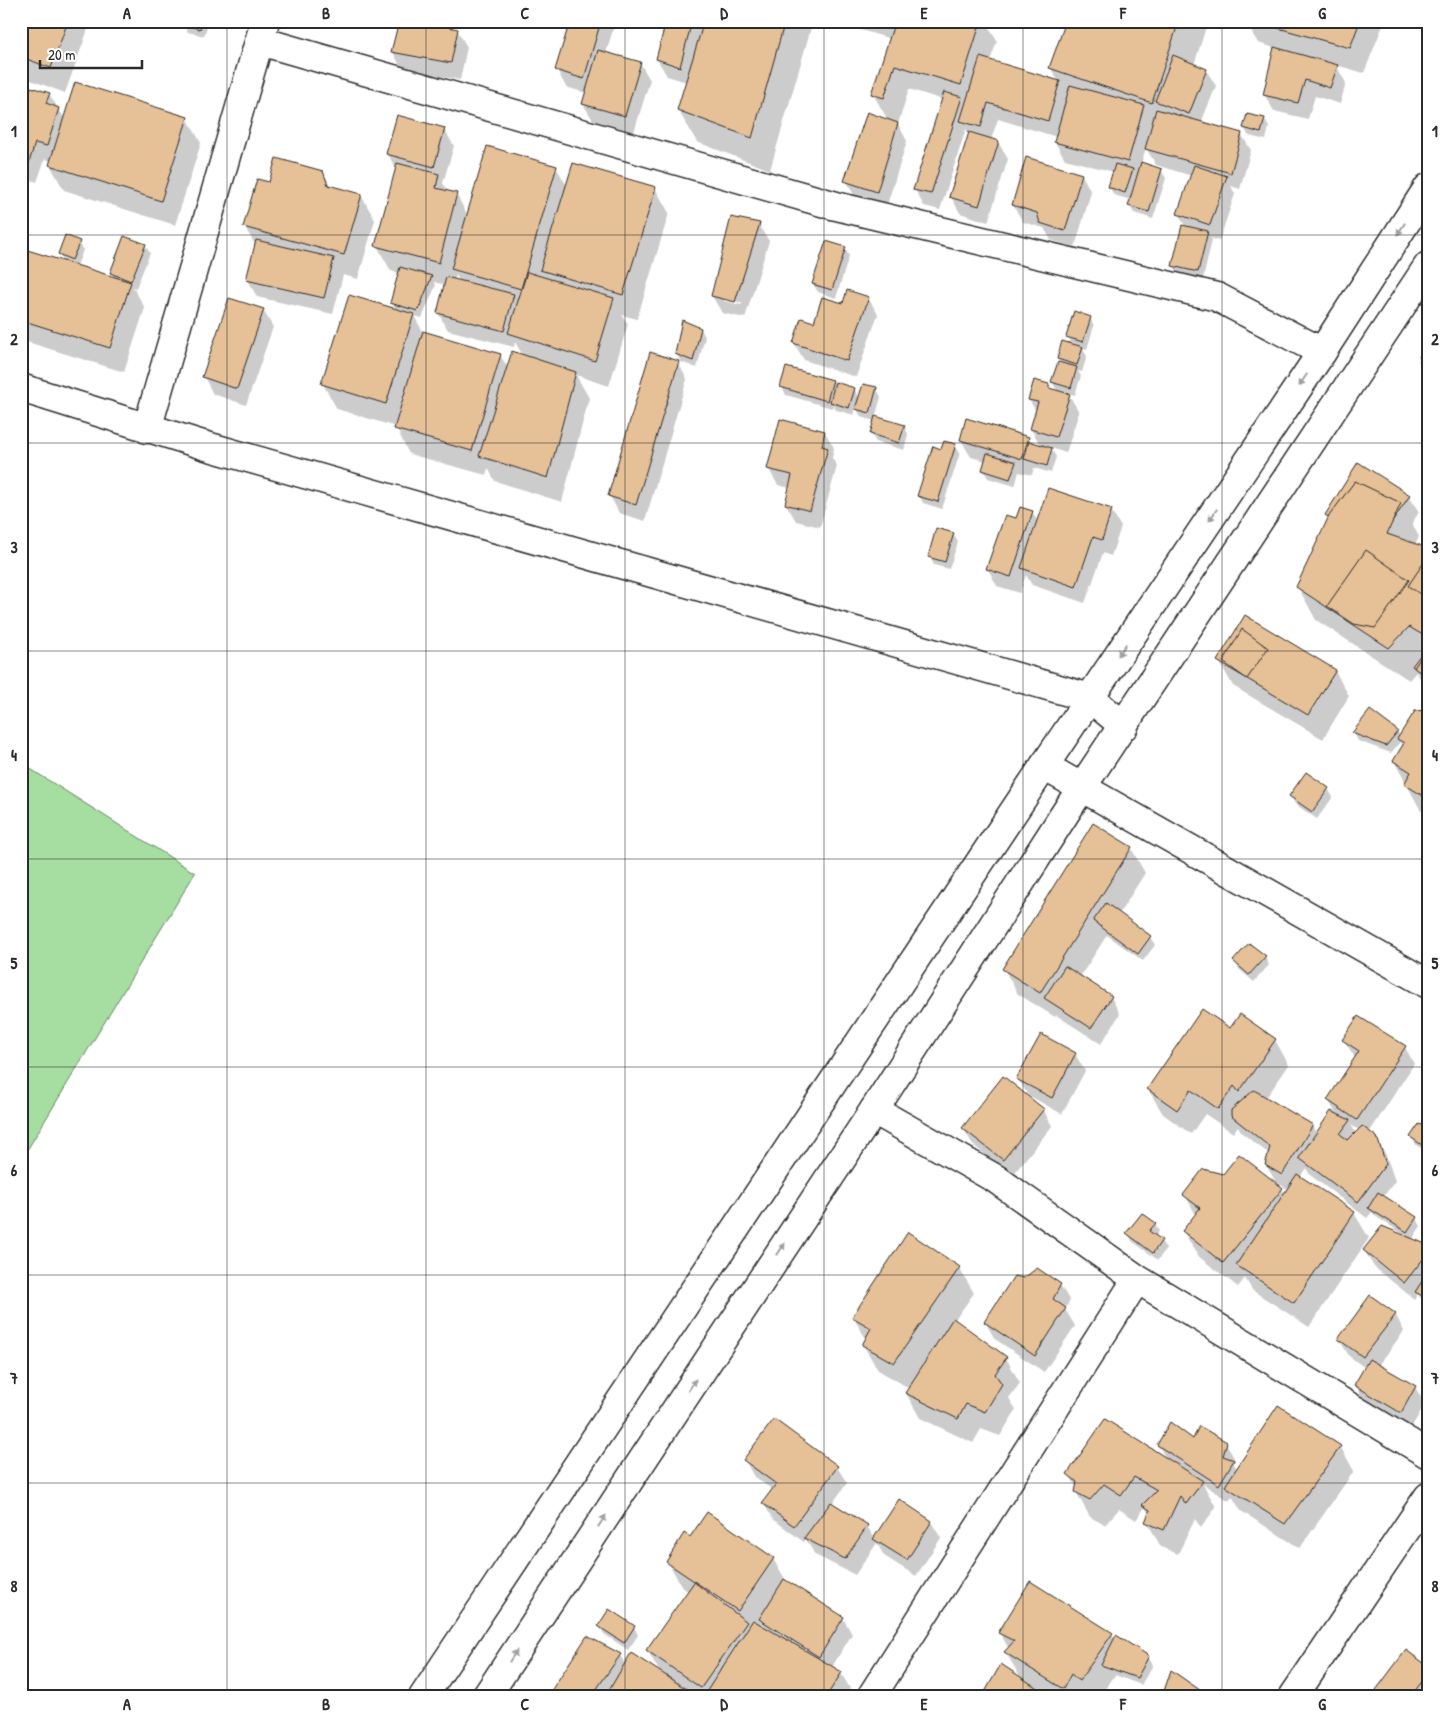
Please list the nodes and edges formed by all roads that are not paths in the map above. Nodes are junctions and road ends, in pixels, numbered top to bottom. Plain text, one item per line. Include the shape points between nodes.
1 (263, 31) edge
2 (1428, 188) edge
3 (1428, 266) edge
4 (1322, 352) junction
5 (21, 388) edge
6 (148, 429) junction
7 (1090, 698) junction
8 (1124, 726) junction
9 (1044, 766) junction
10 (1082, 787) junction
11 (1428, 984) edge
12 (874, 1110) junction
13 (1137, 1278) junction
14 (1428, 1454) edge
15 (1428, 1497) edge
16 (424, 1697) edge
17 (486, 1697) edge
18 (870, 1697) edge
19 (1292, 1697) edge

1 - 4 street via 836,206 1217,297
1 - 6 street
2 -> 4 street
3 - 8 street
4 -> 7 street
5 - 6 street
6 - 7 street
7 - 8 street
7 - 9 street
8 - 10 street
9 - 10 street
9 - 16 street
10 - 11 street
10 - 12 street
12 - 13 street via 996,1179
17 -> 12 street
13 - 14 street
13 - 18 street
15 - 19 street

